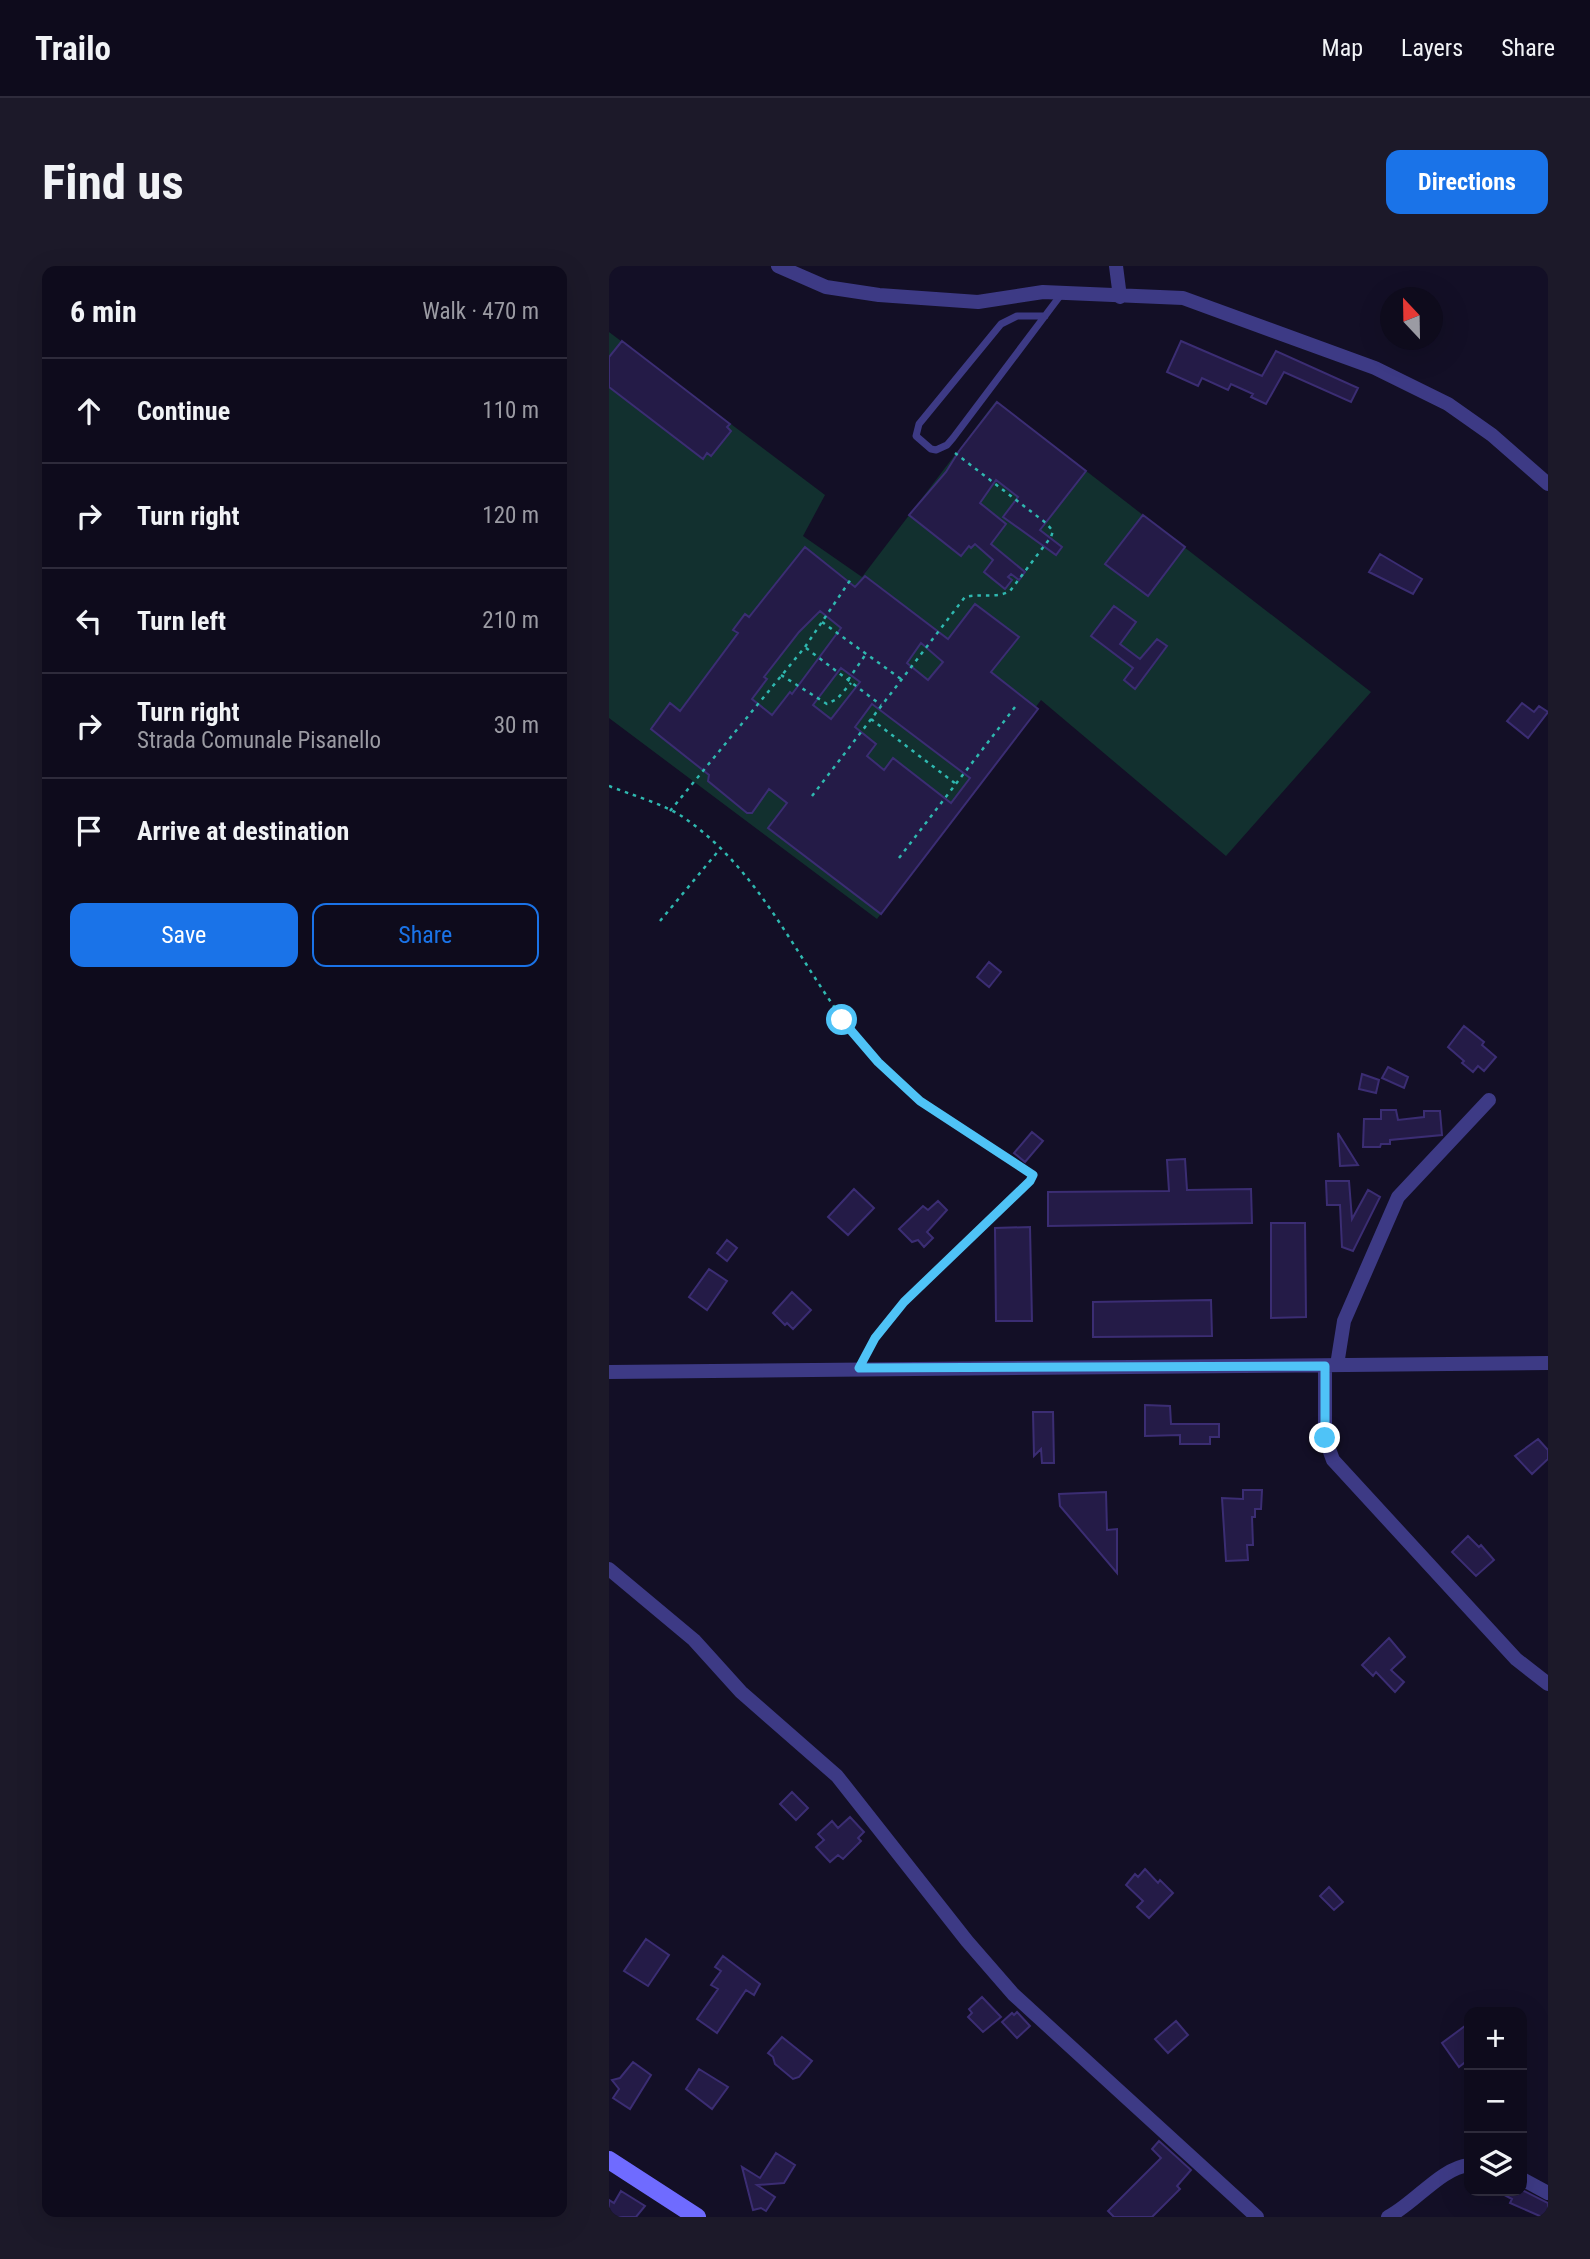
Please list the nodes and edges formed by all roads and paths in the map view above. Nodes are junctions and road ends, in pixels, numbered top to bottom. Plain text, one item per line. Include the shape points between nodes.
1 (778, 266) edge
2 (1116, 266) edge
3 (1063, 291) junction
4 (1120, 297) junction
5 (1045, 316) junction
6 (947, 445) junction
7 (1548, 484) edge
8 (851, 579) dead end
9 (822, 622) junction
10 (805, 647) junction
11 (866, 654) junction
12 (781, 675) junction
13 (901, 679) junction
14 (850, 681) junction
15 (881, 705) junction
16 (1015, 707) dead end
17 (871, 719) junction
18 (956, 784) junction
19 (609, 786) edge
20 (812, 796) dead end
21 (670, 811) junction
22 (720, 849) junction
23 (899, 858) dead end
24 (660, 921) dead end
25 (1489, 1100) dead end
26 (1548, 1363) edge
27 (1331, 1365) junction
28 (859, 1368) junction
29 (609, 1372) edge
30 (609, 1569) edge
31 (1548, 1684) edge
32 (609, 2160) edge
33 (1464, 2165) edge
34 (1527, 2182) edge
35 (1548, 2193) edge
36 (697, 2217) edge
37 (1257, 2217) edge
38 (1388, 2217) edge

1 - 3 street via 826,287 879,295 978,302
2 - 4 street
3 - 4 street
3 - 5 lane
4 - 7 street via 1183,299 1375,368 1448,404
5 - 6 lane
5 - 6 lane via 1017,316 1001,324 919,424 916,436 920,441 936,450
6 - 13 path via 1053,531 1010,591 1001,596 981,593 965,597
8 - 9 path
9 - 10 path
9 - 11 path
10 - 12 path
10 - 14 path
11 - 13 path
11 - 14 path
12 - 14 path via 827,704 837,699
12 - 21 path
13 - 15 path
14 - 15 path
15 - 17 path
16 - 18 path
17 - 18 path
17 - 20 path
18 - 23 path
19 - 21 path
21 - 22 path
22 - 24 path
22 - 28 path via 777,917 842,1020 878,1062 920,1101 1033,1175 904,1302 875,1338
25 - 27 street via 1398,1197 1344,1321
26 - 27 street
27 - 28 street
27 - 31 street via 1325,1438 1333,1460 1516,1659
28 - 29 street
30 - 37 street via 694,1640 741,1692 838,1776 1013,1994
32 - 36 main road
33 - 38 street via 1456,2166 1406,2208
34 - 35 street

